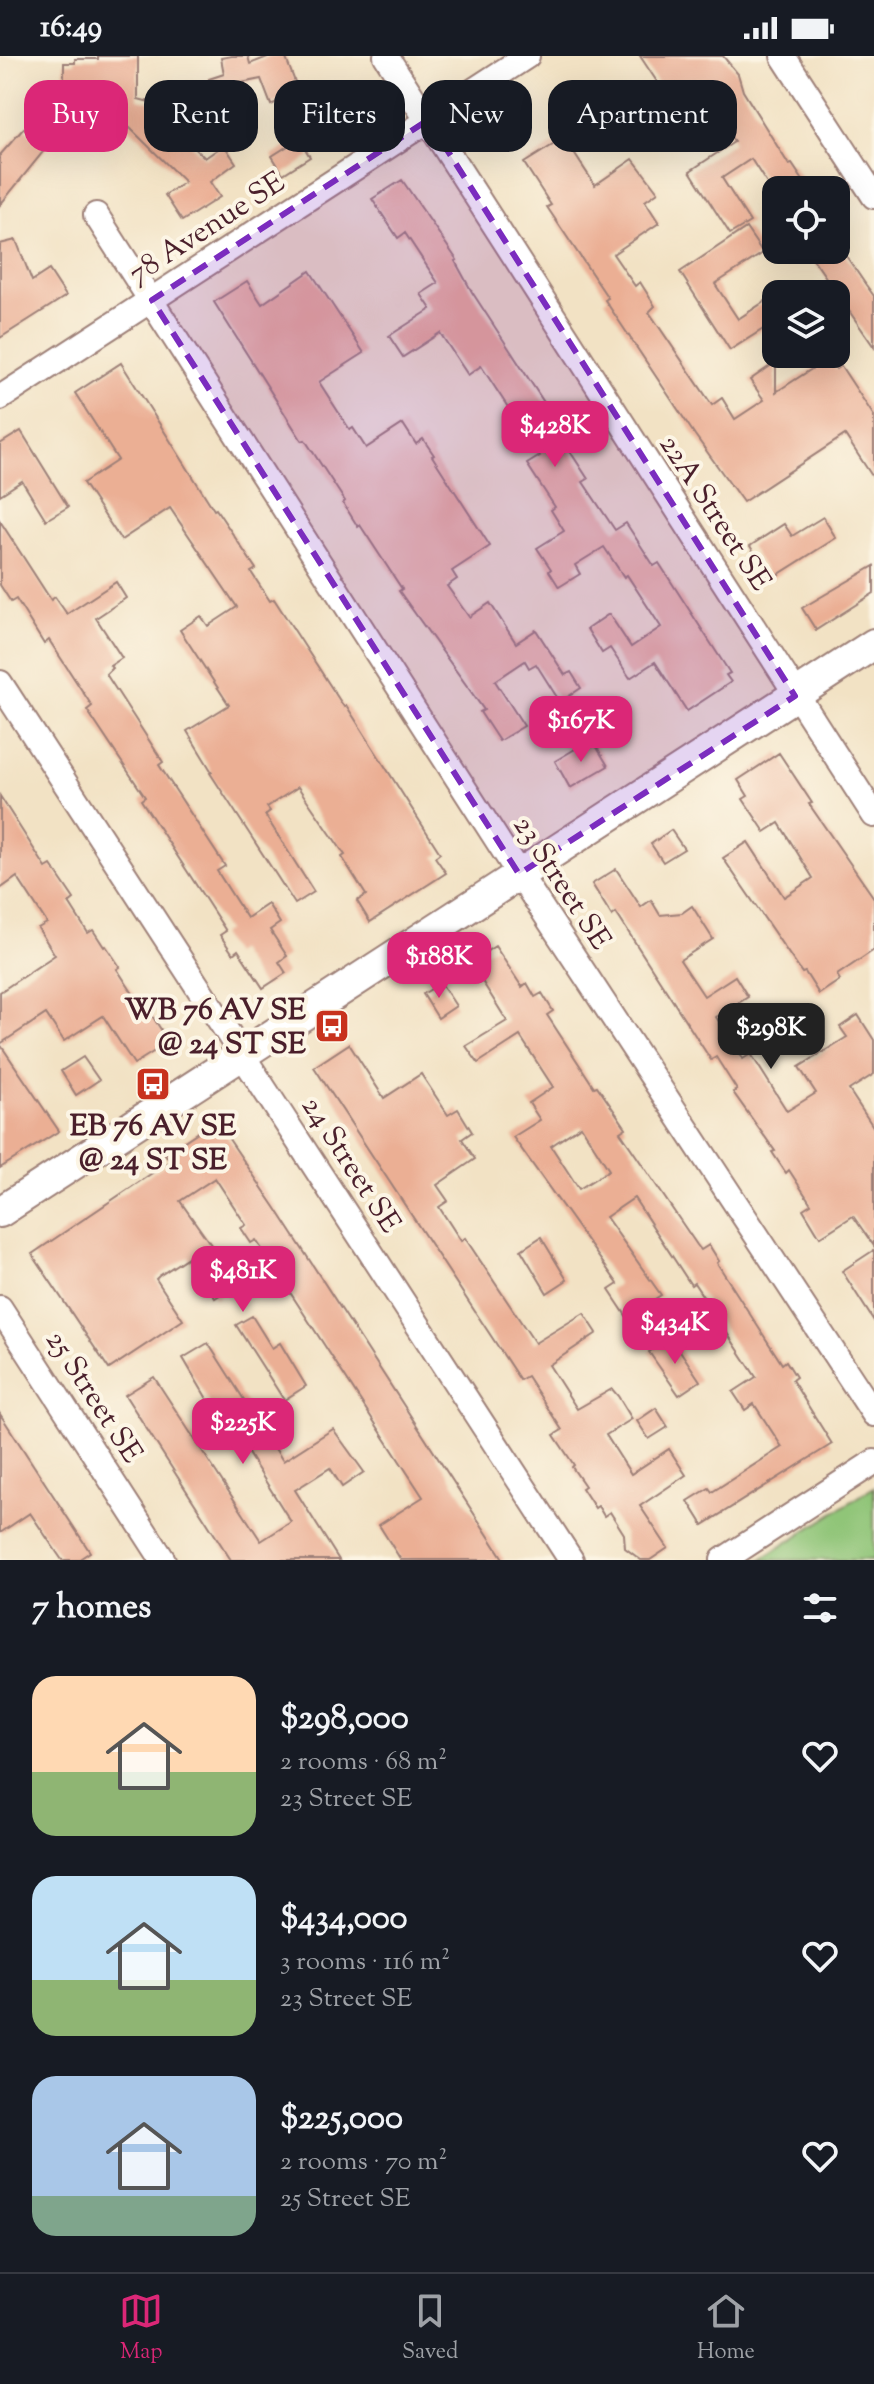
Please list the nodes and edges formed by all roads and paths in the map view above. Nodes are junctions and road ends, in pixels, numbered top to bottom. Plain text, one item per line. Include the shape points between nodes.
1 (386, 56) edge
2 (527, 56) edge
3 (783, 56) edge
4 (490, 80) edge
5 (421, 109) edge
6 (421, 125) edge
7 (448, 152) edge
8 (874, 196) edge
9 (96, 215) dead end
10 (152, 300) junction
11 (0, 398) edge
12 (874, 644) edge
13 (0, 683) edge
14 (795, 696) junction
15 (874, 815) edge
16 (519, 874) junction
17 (243, 1055) junction
18 (0, 1212) edge
19 (0, 1308) edge
20 (874, 1414) edge
21 (874, 1462) edge
22 (163, 1560) edge
23 (571, 1560) edge
24 (723, 1560) edge

1 - 5 street, 22A Street SE
2 - 4 street, 78 Avenue SE
3 - 8 street
6 - 10 street, 78 Avenue SE
7 - 14 street, 22A Street SE
9 - 10 street, 23 Street SE
10 - 11 street, 78 Avenue SE
10 - 16 street, 23 Street SE
12 - 14 street
13 - 17 street, 24 Street SE
14 - 15 street, 22A Street SE
14 - 16 street
16 - 17 street
16 - 20 street, 23 Street SE
17 - 18 street
17 - 23 street, 24 Street SE
19 - 22 street, 25 Street SE
21 - 24 street

